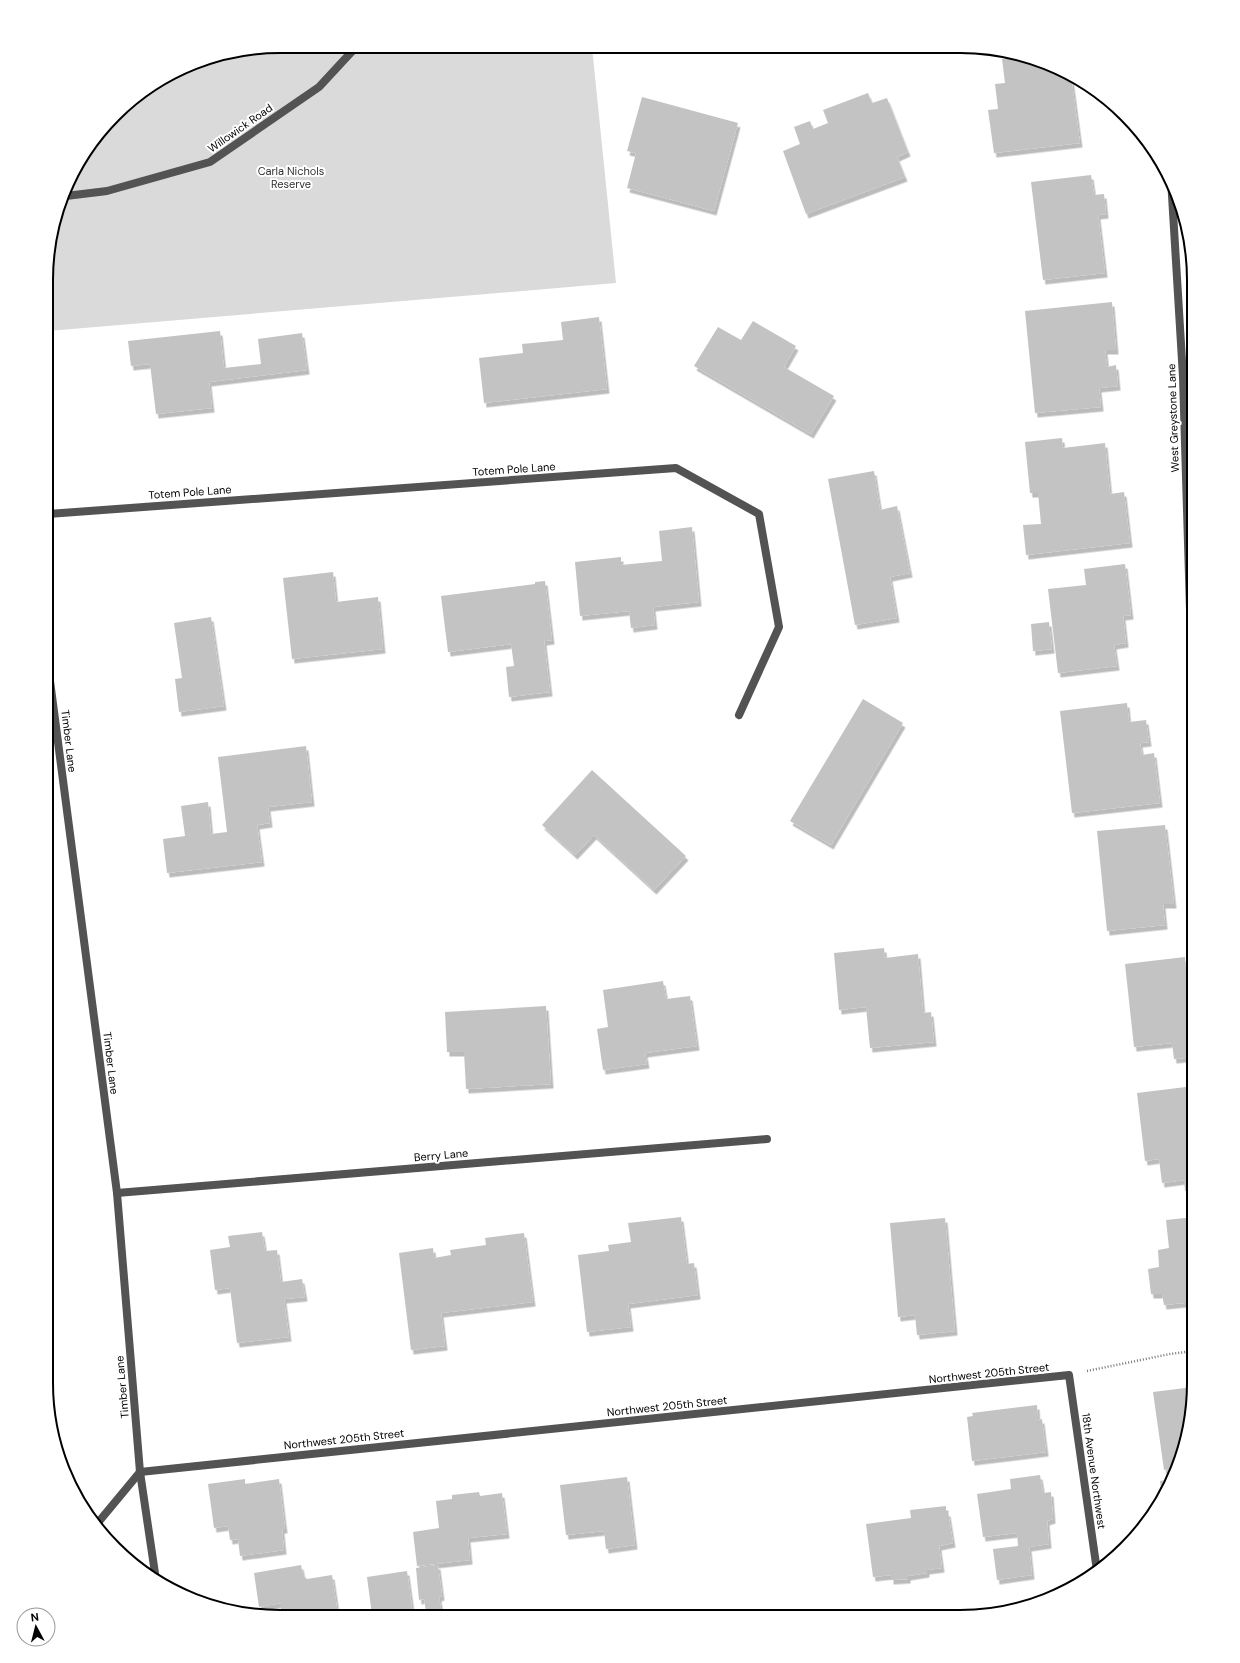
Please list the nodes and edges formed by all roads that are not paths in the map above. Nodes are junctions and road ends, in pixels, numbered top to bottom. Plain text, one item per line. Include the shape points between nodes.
1 (351, 53) edge
2 (69, 196) edge
3 (1172, 199) edge
4 (1187, 510) edge
5 (53, 514) edge
6 (53, 704) edge
7 (739, 715) dead end
8 (767, 1139) dead end
9 (117, 1193) junction
10 (1069, 1376) joint
11 (140, 1472) junction
12 (100, 1521) edge
13 (1096, 1564) edge
14 (155, 1573) edge

1 - 2 street, Willowick Road via 319,87 210,162 107,191
3 - 4 street, West Greystone Lane via 1183,377
5 - 7 street, Totem Pole Lane via 676,468 759,514 779,627
6 - 9 street, Timber Lane
8 - 9 street, Berry Lane
9 - 11 street, Timber Lane
10 - 11 street, Northwest 205th Street
10 - 13 street, 18th Avenue Northwest
11 - 12 street
11 - 14 street, Timber Lane

